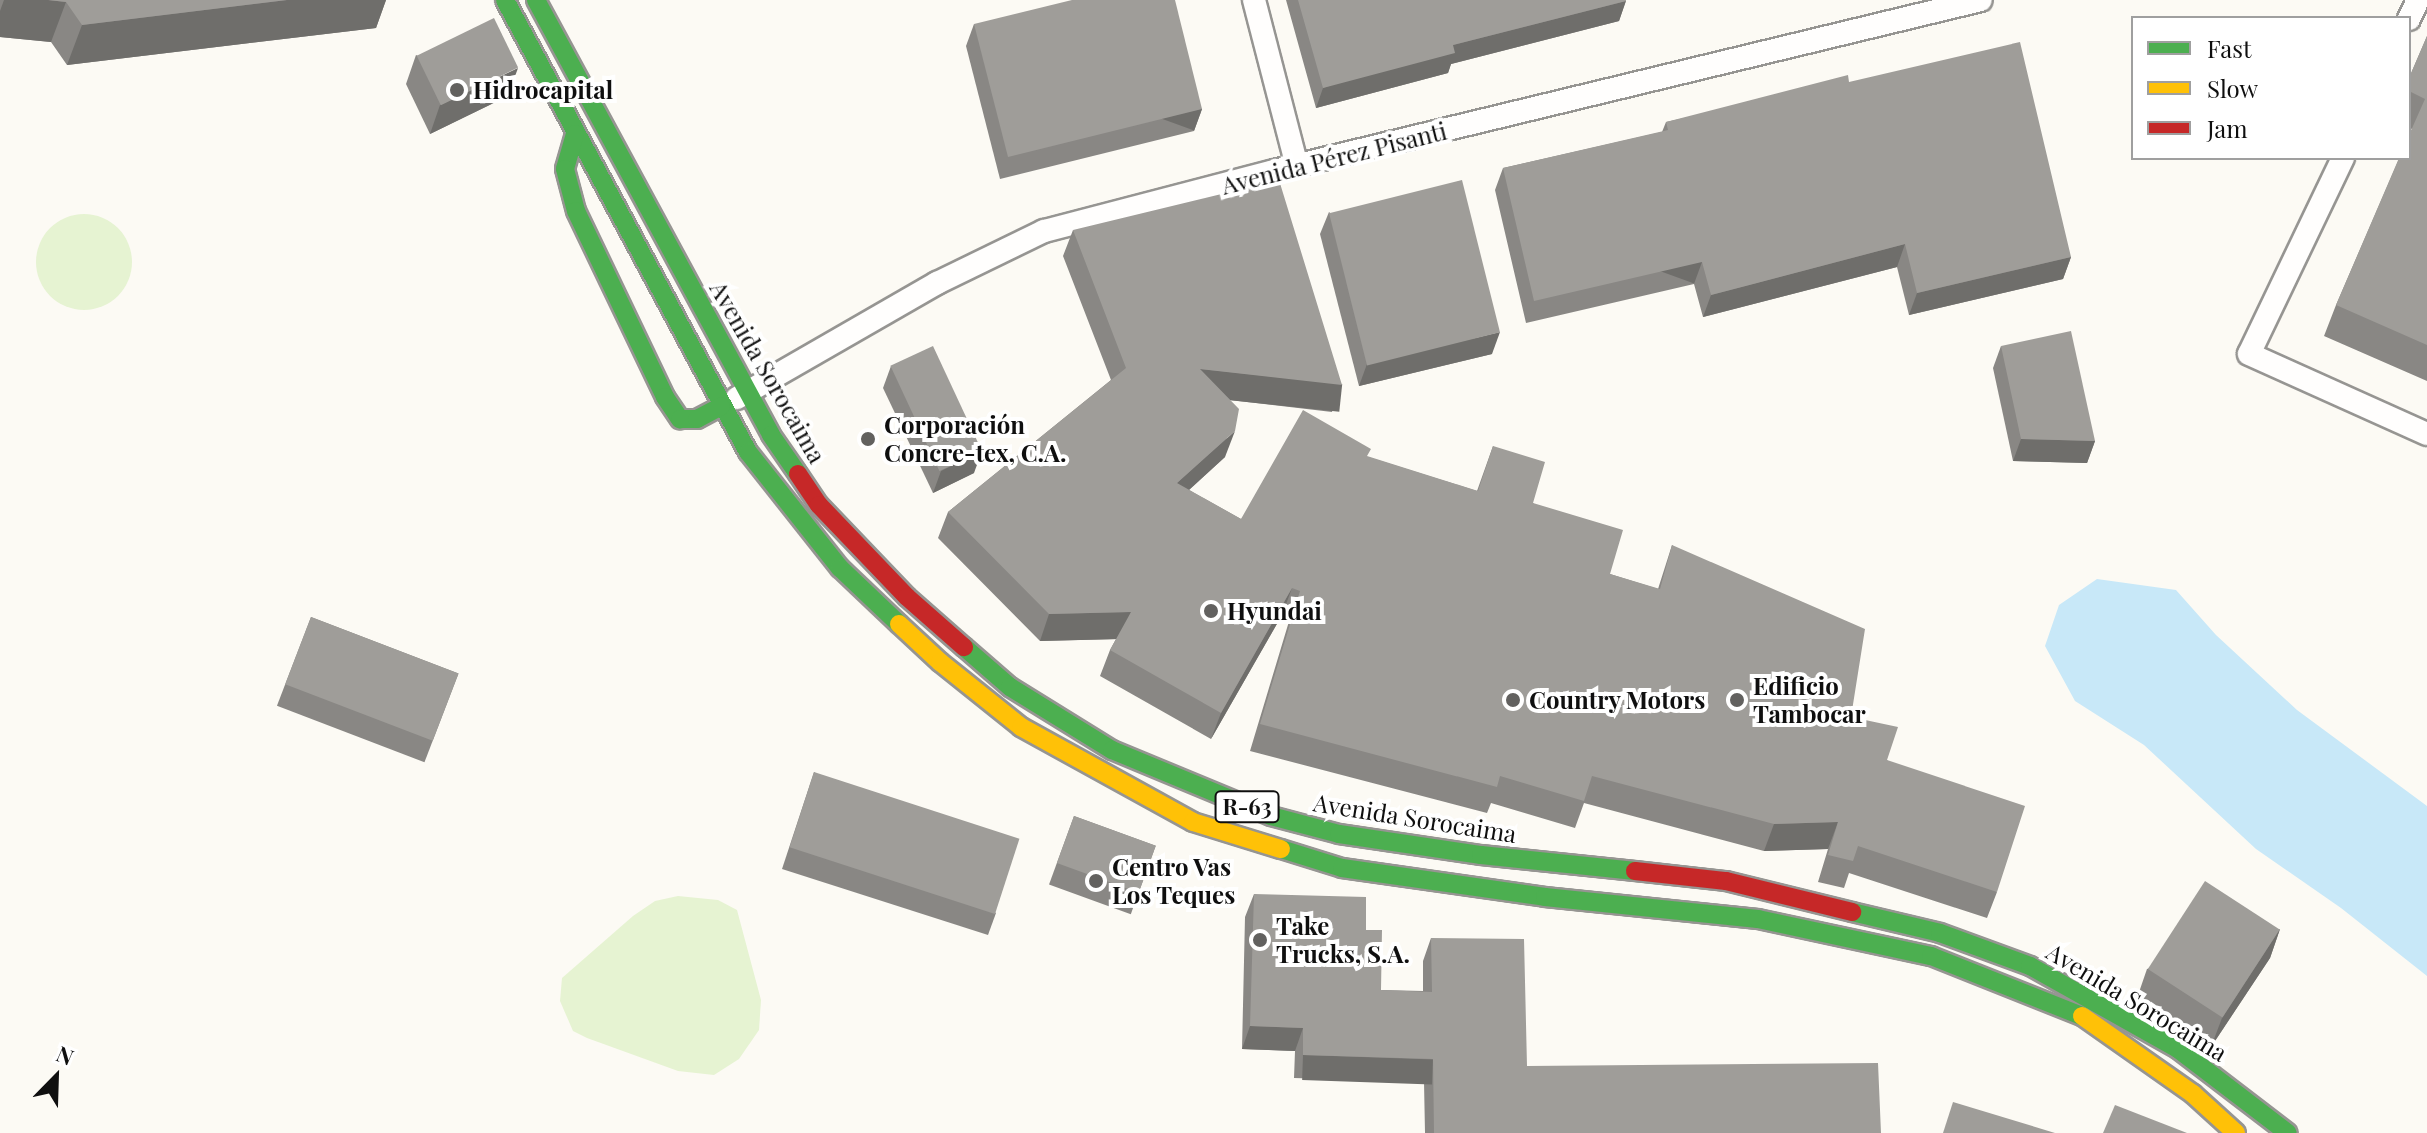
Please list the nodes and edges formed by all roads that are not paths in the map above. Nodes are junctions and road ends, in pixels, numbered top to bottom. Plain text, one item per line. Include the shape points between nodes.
1 (505, 0) edge
2 (536, 0) edge
3 (1254, 0) edge
4 (1981, 0) edge
5 (575, 134) junction
6 (2342, 160) edge
7 (1297, 166) junction
8 (748, 393) junction
9 (721, 406) junction
10 (2427, 434) edge
11 (1940, 933) junction
12 (1931, 956) junction
13 (2236, 1133) edge
14 (2288, 1133) edge

1 - 5 main road, Avenida Sorocaima / R-63
2 - 8 main road, Avenida Sorocaima / R-63
3 - 7 street
4 - 7 street, Avenida Pérez Pisanti
5 - 9 main road, Avenida Sorocaima / R-63
5 - 9 main road via 565,169 576,211 665,397 680,419 697,419
6 - 10 street via 2249,354
7 - 8 street, Avenida Pérez Pisanti via 1044,231 937,283
8 - 9 street, Avenida Pérez Pisanti
8 - 11 main road, Avenida Sorocaima / R-63 via 819,505 907,597 1010,687 1126,756 1271,816 1339,834 1726,881
9 - 12 main road, Avenida Sorocaima / R-63 via 748,452 840,568 940,662 1021,727 1193,822 1342,868 1545,897 1758,919
11 - 12 main road
11 - 14 main road, Avenida Sorocaima / R-63 via 2030,966 2130,1020 2199,1064
12 - 13 main road, Avenida Sorocaima / R-63 via 2090,1020 2193,1094

